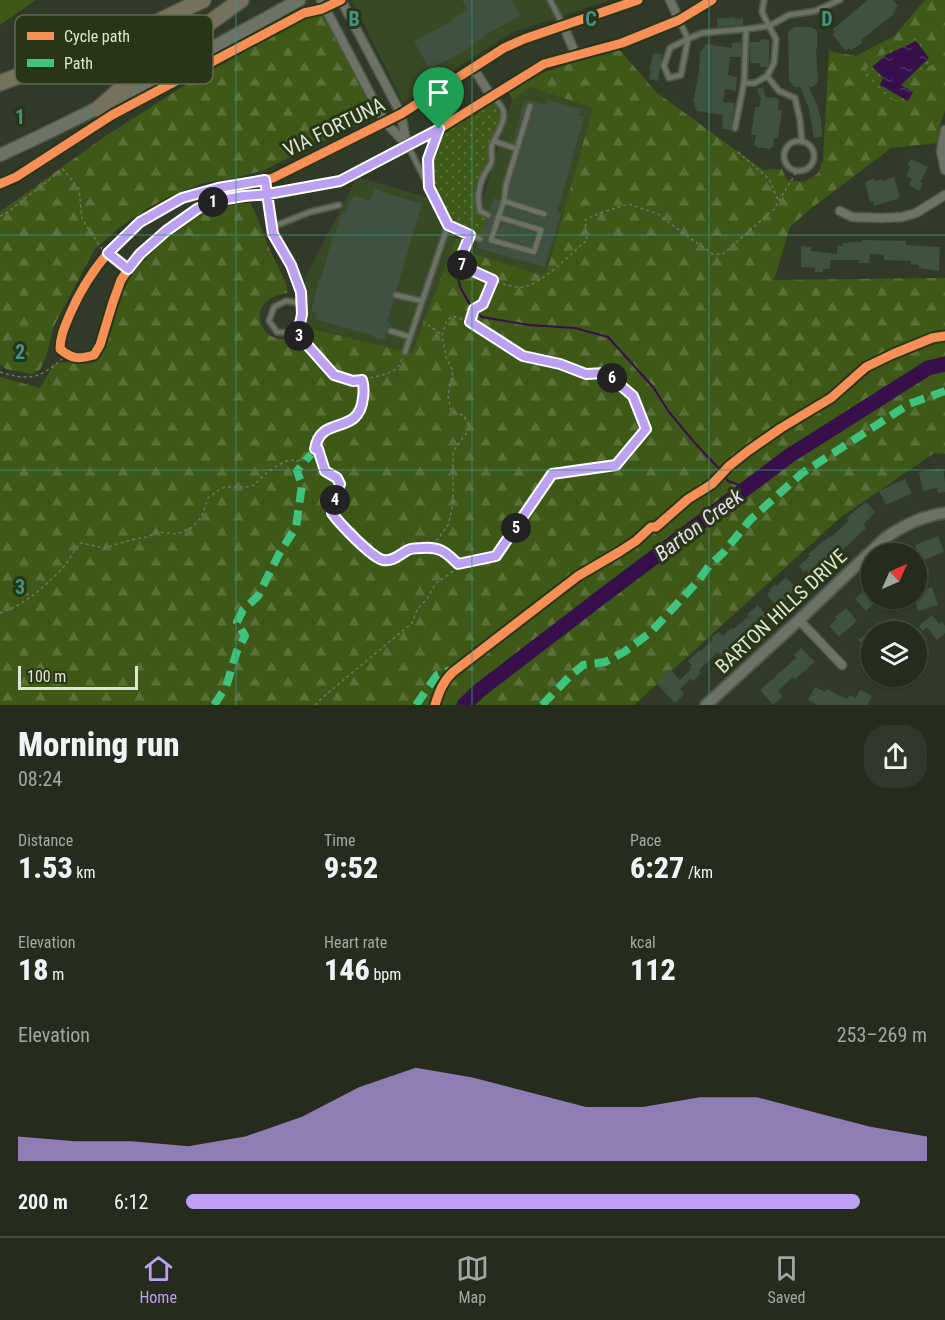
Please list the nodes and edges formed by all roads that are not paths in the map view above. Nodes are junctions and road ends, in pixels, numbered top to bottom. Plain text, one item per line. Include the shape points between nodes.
1 (204, 0) edge
2 (241, 0) edge
3 (300, 0) edge
4 (321, 0) edge
5 (341, 0) edge
6 (550, 0) edge
7 (638, 0) edge
8 (670, 0) edge
9 (712, 0) edge
10 (764, 0) edge
11 (840, 0) edge
12 (172, 15) edge
13 (213, 20) edge
14 (679, 20) junction
15 (563, 25) junction
16 (769, 26) junction
17 (747, 29) junction
18 (688, 39) junction
19 (213, 48) edge
20 (576, 56) junction
21 (474, 69) junction
22 (767, 76) junction
23 (15, 77) edge
24 (0, 83) edge
25 (744, 83) junction
26 (126, 84) edge
27 (145, 84) edge
28 (491, 96) junction
29 (530, 106) dead end
30 (98, 109) junction
31 (401, 114) junction
32 (386, 122) junction
33 (735, 128) dead end
34 (439, 129) junction
35 (945, 130) edge
36 (494, 141) junction
37 (802, 142) junction
38 (408, 146) junction
39 (517, 149) junction
40 (0, 155) edge
41 (945, 170) edge
42 (265, 180) junction
43 (429, 187) junction
44 (268, 194) junction
45 (945, 195) edge
46 (504, 201) junction
47 (339, 205) dead end
48 (840, 211) dead end
49 (544, 214) dead end
50 (488, 215) dead end
51 (498, 217) junction
52 (448, 225) junction
53 (272, 227) junction
54 (480, 239) dead end
55 (108, 253) junction
56 (128, 269) junction
57 (396, 295) dead end
58 (422, 301) junction
59 (301, 303) junction
60 (391, 331) dead end
61 (410, 337) junction
62 (405, 352) road end
63 (945, 513) edge
64 (799, 620) junction
65 (842, 665) dead end
66 (706, 705) edge

1 - 12 highway
2 - 13 highway
3 - 19 main road
4 - 32 street
5 - 31 street
6 - 15 lane
7 - 15 street, VIA FORTUNA
8 - 14 street
9 - 14 street, VIA FORTUNA
10 - 16 lane via 762,12
11 - 16 lane via 789,15
14 - 18 lane
14 - 20 street, VIA FORTUNA
15 - 20 street
15 - 21 street, VIA FORTUNA via 504,48
16 - 17 lane
16 - 22 lane via 776,39 774,63
17 - 18 lane via 702,33
17 - 25 lane
18 - 18 lane via 681,75 669,78 664,66 670,48
20 - 28 street, VIA FORTUNA via 544,64
21 - 28 street
21 - 31 street, VIA FORTUNA
22 - 25 lane via 755,83
22 - 37 lane via 779,91 795,98
23 - 24 highway
25 - 33 lane
26 - 30 highway
27 - 30 main road
28 - 34 street, VIA FORTUNA
28 - 36 lane via 501,104 504,114
29 - 39 lane
30 - 40 main road
31 - 32 street, VIA FORTUNA
31 - 38 street
32 - 38 street
32 - 42 street, VIA FORTUNA
34 - 38 street, VIA FORTUNA
34 - 43 street via 428,159
35 - 41 street via 941,151
36 - 39 lane
36 - 50 lane via 491,162 477,198 480,211
37 - 37 lane via 789,145 785,154 789,167 797,171 807,170 814,157 811,147
38 - 43 lane
38 - 44 street, VIA FORTUNA via 340,181
39 - 46 lane
42 - 44 street
42 - 55 street, VIA FORTUNA via 182,198 140,222
43 - 52 lane
44 - 53 lane
44 - 56 street, VIA FORTUNA via 214,201 197,209 157,238
45 - 48 street via 902,217 852,217
46 - 49 lane
46 - 51 lane
47 - 53 lane
51 - 51 lane via 491,240 534,252 541,230
52 - 54 lane
52 - 58 lane
53 - 59 lane via 291,265
55 - 56 street
55 - 56 street, VIA FORTUNA via 76,298 60,338 60,349 69,357 94,355
57 - 58 lane
58 - 61 lane
59 - 59 lane via 300,324 290,333 277,332 269,321 274,307 286,301
60 - 61 lane
61 - 62 lane
63 - 64 street, BARTON HILLS DRIVE via 914,521 884,539
64 - 65 street
64 - 66 street, BARTON HILLS DRIVE

